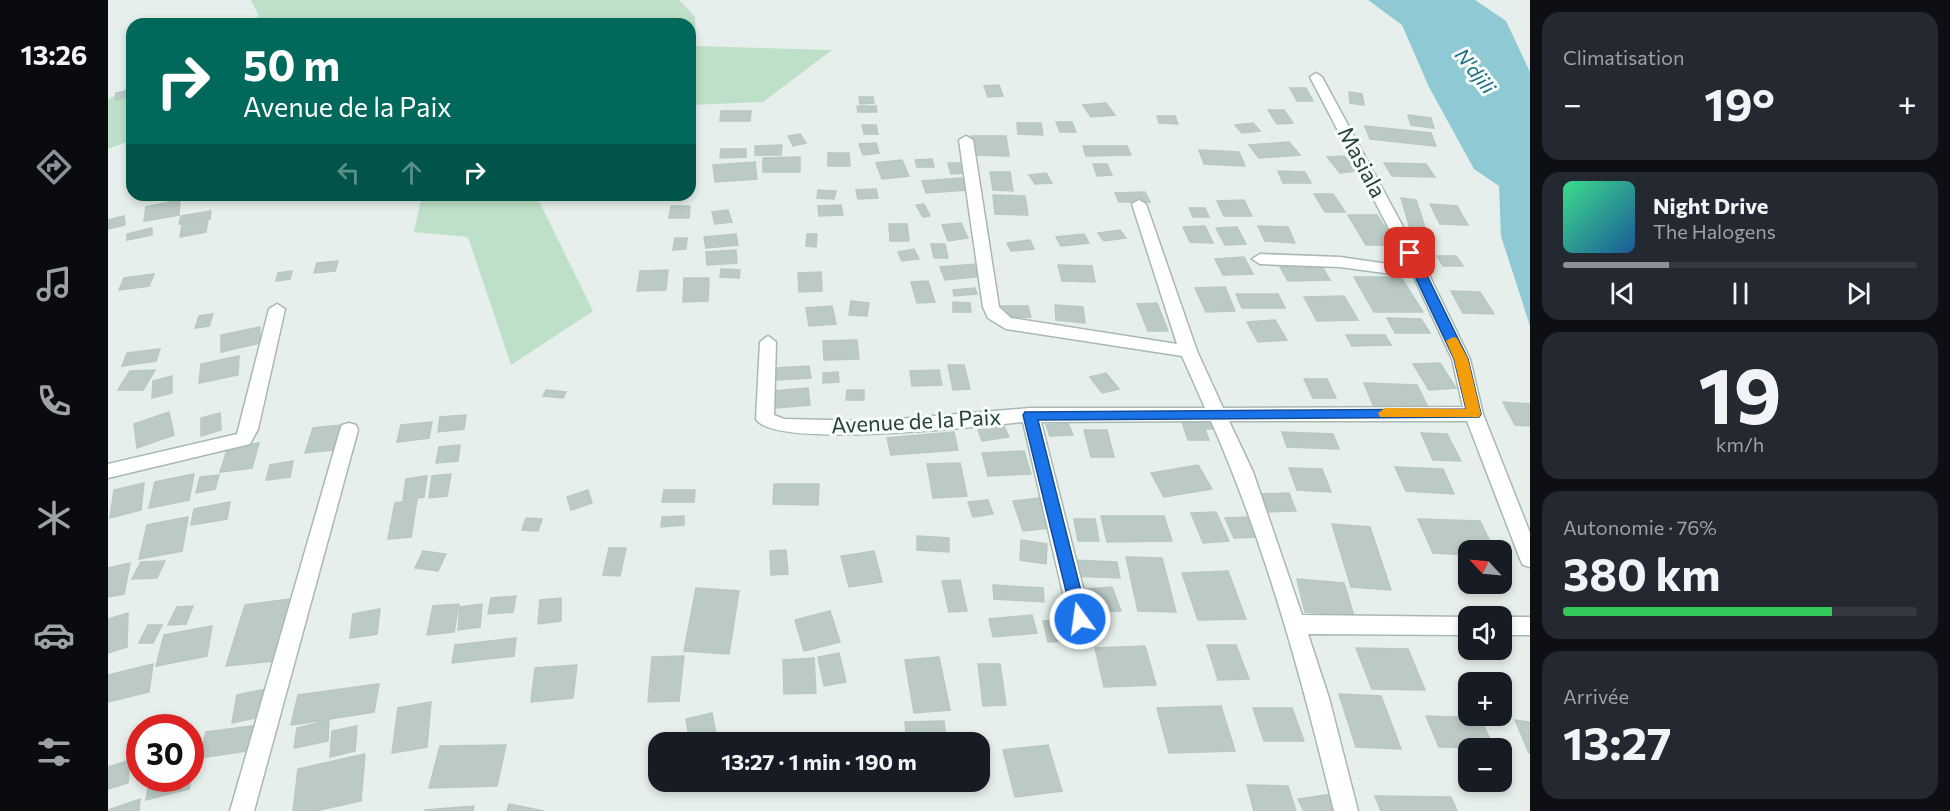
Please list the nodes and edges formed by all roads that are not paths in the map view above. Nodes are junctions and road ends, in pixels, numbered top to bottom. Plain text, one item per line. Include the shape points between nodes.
1 (1316, 77) dead end
2 (966, 140) dead end
3 (1139, 204) dead end
4 (1260, 259) dead end
5 (1420, 273) junction
6 (277, 309) dead end
7 (768, 342) dead end
8 (1188, 351) junction
9 (1217, 412) junction
10 (1474, 414) junction
11 (1030, 415) junction
12 (349, 430) dead end
13 (108, 471) edge
14 (1530, 559) edge
15 (1080, 619) dead end
16 (1294, 624) junction
17 (1458, 626) edge
18 (1512, 626) edge
19 (1530, 626) edge
20 (242, 811) edge
21 (1346, 811) edge

1 - 5 street, Masiala
2 - 8 street via 991,307 999,319
3 - 8 street
4 - 5 street via 1340,262
5 - 10 street, Masiala via 1461,359
6 - 13 street via 249,429 243,439
7 - 11 street, Avenue de la Paix via 765,419 782,426 874,428
8 - 9 street
9 - 10 street, Avenue de la Paix
9 - 11 street, Avenue de la Paix
9 - 16 street via 1243,472
10 - 14 street, Masiala
11 - 15 street
12 - 20 street
16 - 17 street
16 - 21 street via 1318,698
18 - 19 street

